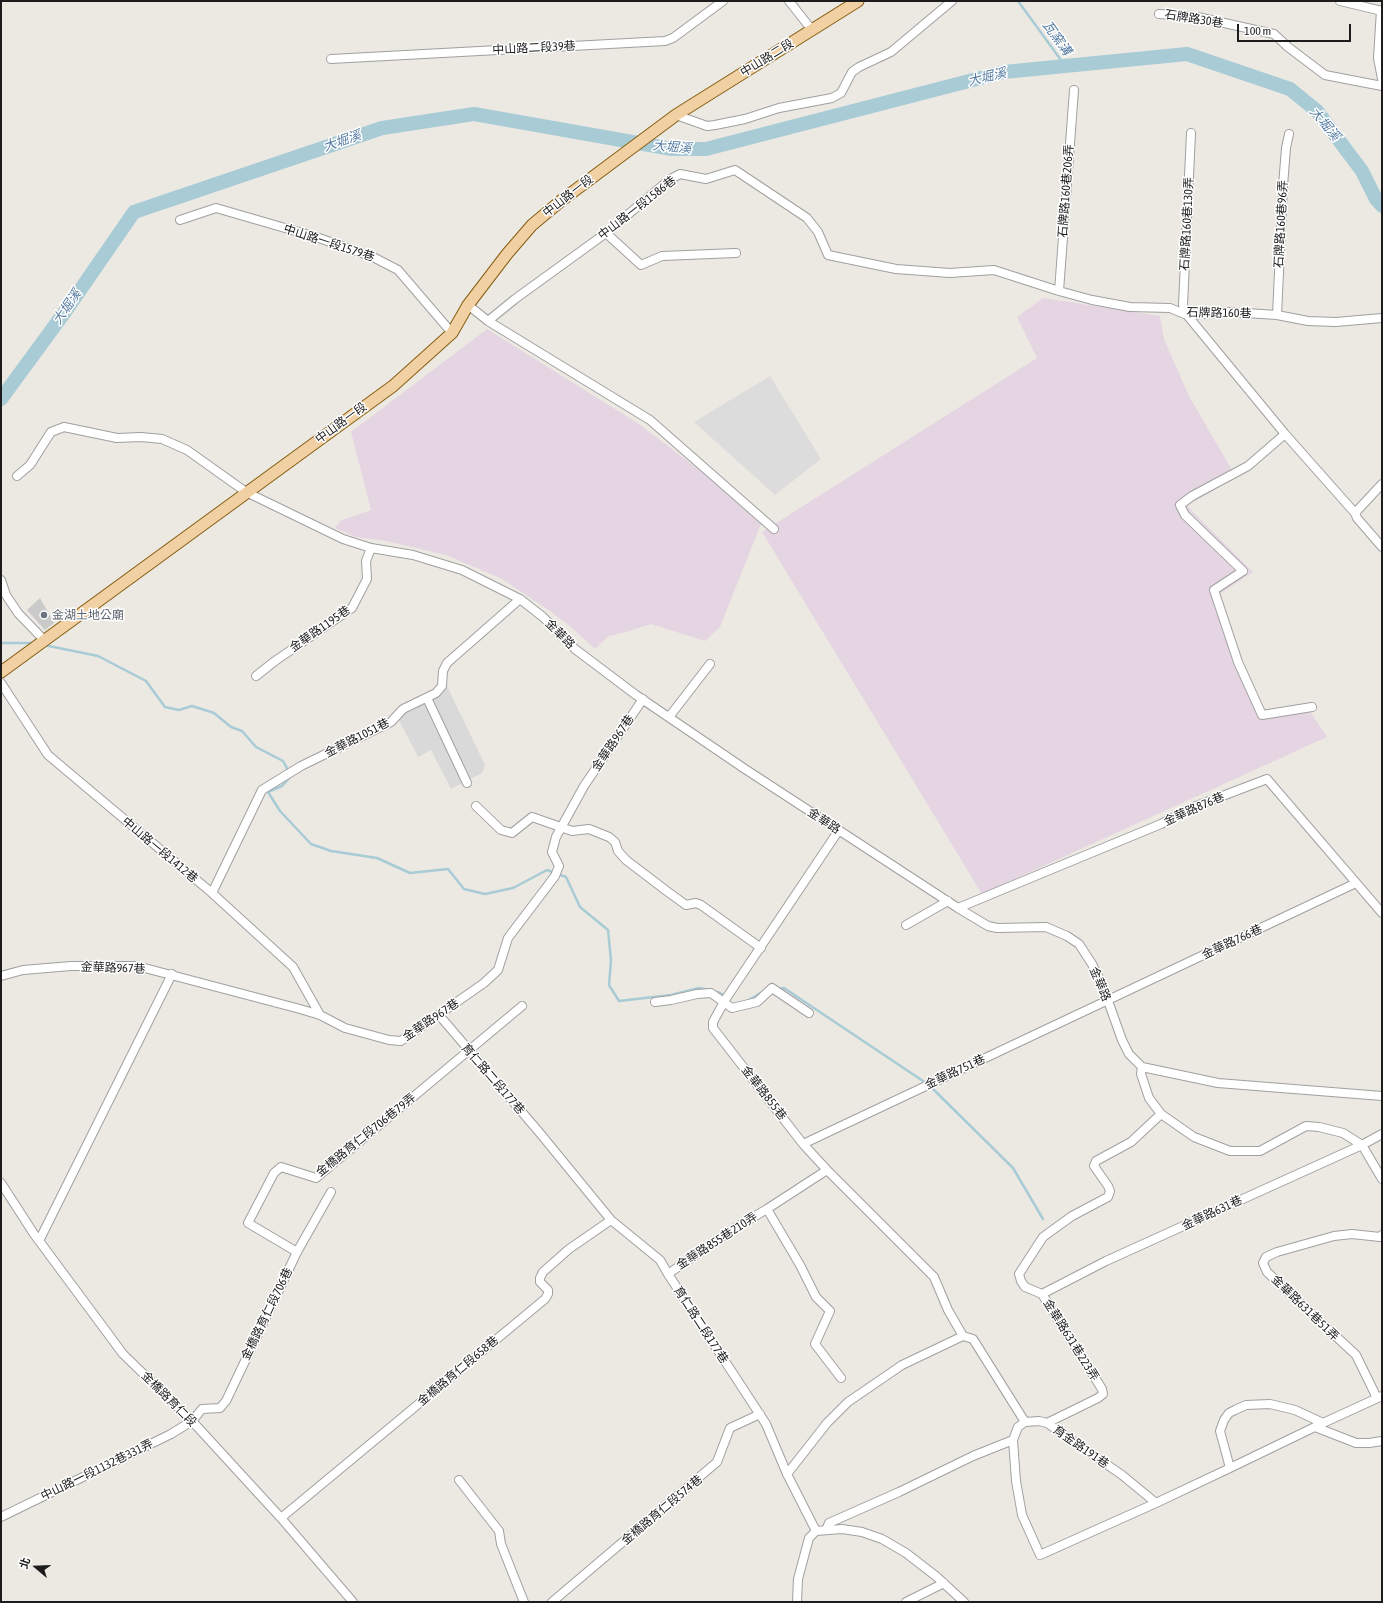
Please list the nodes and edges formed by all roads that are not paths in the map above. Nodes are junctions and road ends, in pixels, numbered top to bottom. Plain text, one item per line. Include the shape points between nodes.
1 (724, 1) edge
2 (789, 1) edge
3 (858, 1) edge
4 (952, 1) edge
5 (1340, 1) edge
6 (1382, 10) edge
7 (1159, 14) dead end
8 (812, 30) junction
9 (332, 59) dead end
10 (1382, 79) edge
11 (1382, 86) edge
12 (1074, 90) dead end
13 (676, 115) junction
14 (1191, 133) dead end
15 (1289, 134) dead end
16 (603, 168) joint
17 (180, 220) dead end
18 (606, 233) junction
19 (736, 253) dead end
20 (1059, 291) junction
21 (468, 305) junction
22 (1187, 315) junction
23 (1277, 315) junction
24 (1382, 318) edge
25 (488, 321) junction
26 (452, 333) junction
27 (1285, 434) junction
28 (17, 476) dead end
29 (1382, 484) edge
30 (246, 492) junction
31 (1355, 513) junction
32 (774, 529) dead end
33 (1382, 547) edge
34 (371, 548) junction
35 (1, 580) edge
36 (520, 599) junction
37 (44, 641) junction
38 (710, 664) dead end
39 (1, 672) edge
40 (256, 676) dead end
41 (1, 683) edge
42 (427, 698) junction
43 (642, 699) junction
44 (1312, 707) dead end
45 (669, 717) junction
46 (467, 783) dead end
47 (476, 806) dead end
48 (562, 828) junction
49 (839, 830) junction
50 (1356, 883) junction
51 (212, 893) junction
52 (948, 901) junction
53 (958, 908) junction
54 (1382, 912) edge
55 (906, 925) dead end
56 (761, 948) junction
57 (172, 974) junction
58 (1, 976) edge
59 (726, 999) junction
60 (1107, 1000) junction
61 (655, 1002) dead end
62 (522, 1006) dead end
63 (809, 1013) dead end
64 (320, 1015) junction
65 (439, 1015) junction
66 (469, 1050) junction
67 (1142, 1067) junction
68 (1382, 1096) edge
69 (1161, 1114) junction
70 (1382, 1134) edge
71 (803, 1144) junction
72 (1362, 1145) junction
73 (828, 1170) junction
74 (1382, 1178) edge
75 (1, 1183) edge
76 (331, 1192) dead end
77 (767, 1209) junction
78 (611, 1220) junction
79 (1382, 1235) edge
80 (40, 1241) junction
81 (297, 1252) junction
82 (668, 1274) junction
83 (1042, 1294) junction
84 (964, 1336) junction
85 (841, 1378) dead end
86 (1380, 1397) edge
87 (760, 1414) junction
88 (192, 1421) junction
89 (1025, 1422) junction
90 (1047, 1423) junction
91 (1323, 1423) junction
92 (1315, 1427) junction
93 (1012, 1440) junction
94 (1382, 1441) edge
95 (1230, 1468) junction
96 (787, 1474) junction
97 (459, 1480) dead end
98 (1156, 1503) junction
99 (1, 1517) edge
100 (281, 1518) junction
101 (826, 1530) junction
102 (816, 1531) junction
103 (944, 1583) junction
104 (353, 1602) edge
105 (524, 1602) edge
106 (552, 1602) edge
107 (797, 1602) edge
108 (906, 1602) edge
109 (964, 1602) edge

1 - 9 street, 中山路二段39巷 via 673,38 665,41
2 - 8 street
3 - 8 main road, 中山路二段
4 - 13 street via 891,52 852,72 841,93 832,98 778,108 745,119 707,126
5 - 6 street
6 - 10 street via 1378,58
7 - 11 street, 石牌路30巷 via 1197,17 1274,34 1325,75
8 - 13 main road, 中山路二段
12 - 20 street, 石牌路160巷206弄
13 - 16 main road, 中山路二段
14 - 22 street, 石牌路160巷130弄 via 1183,305
15 - 23 street, 石牌路160巷96弄 via 1283,186
16 - 21 main road, 中山路一段 via 532,225
17 - 26 street, 中山路一段1579巷 via 216,208 373,257 398,270
18 - 19 street via 641,265 662,256
18 - 20 street, 中山路一段1586巷 via 669,180 680,174 706,179 735,170 807,218 818,232 828,255 896,269 950,273 994,270
18 - 25 street, 中山路一段1586巷
20 - 22 street, 石牌路160巷 via 1130,307 1170,308
21 - 25 street
21 - 26 main road, 中山路一段
22 - 23 street, 石牌路160巷 via 1231,312
22 - 27 street
23 - 24 street, 石牌路160巷 via 1308,321 1336,322
25 - 32 street via 650,420
26 - 30 main road, 中山路一段 via 393,386
27 - 31 street
27 - 44 street via 1248,466 1180,505 1186,515 1243,571 1214,590 1238,662 1262,716
28 - 30 street, 金華路 via 30,465 51,432 64,426 117,438 162,439 187,450
29 - 31 street
30 - 34 street, 金華路 via 343,539
30 - 37 main road, 中山路一段
31 - 33 street
34 - 36 street, 金華路 via 413,555 462,570
34 - 40 street, 金華路1195巷 via 366,562 367,579 352,608
35 - 37 street via 6,595 18,613
36 - 42 street, 金華路1051巷 via 447,663 442,686
36 - 43 street, 金華路 via 544,617 575,650
37 - 39 main road, 中山路一段
38 - 45 street
41 - 51 street, 中山路一段1412巷 via 48,755
42 - 46 street
42 - 51 street, 金華路1051巷 via 403,708 391,722 301,766 262,790
43 - 45 street, 金華路
43 - 48 street, 金華路967巷 via 584,786
45 - 49 street, 金華路
47 - 48 street via 506,832 512,833 532,817
48 - 56 street via 572,831 589,829 609,837 626,860 668,892 686,905 701,905
48 - 65 street, 金華路967巷 via 556,837 552,852 559,866 555,876 508,938 498,970
49 - 52 street, 金華路
49 - 56 street, 金華路855巷
50 - 53 street, 金華路876巷 via 1268,779 1191,808 1161,824
50 - 54 street, 金華路876巷
50 - 60 street, 金華路766巷
51 - 64 street, 中山路一段1412巷 via 293,967
52 - 53 street, 金華路
52 - 55 street
53 - 60 street, 金華路 via 988,926 1046,927 1067,936 1079,944 1092,964
56 - 59 street, 金華路855巷
57 - 58 street, 金華路967巷 via 137,966 76,966 23,970
57 - 64 street, 金華路967巷
57 - 80 street
59 - 61 street via 711,993
59 - 63 street via 732,1008 757,1002 772,988
59 - 71 street, 金華路855巷 via 713,1022 713,1028
60 - 67 street, 金華路 via 1129,1054
60 - 71 street, 金華路751巷
62 - 66 street, 金橋路育仁段706巷79弄
64 - 65 street, 金華路967巷 via 345,1028 401,1041
65 - 66 street, 育仁路二段177巷
66 - 78 street, 育仁路二段177巷
66 - 81 street, 金橋路育仁段706巷79弄 via 316,1178 281,1167 274,1173 248,1222
67 - 68 street via 1218,1083
67 - 69 street via 1141,1074 1149,1098
69 - 72 street via 1194,1138 1230,1151 1260,1151 1306,1126 1343,1133
69 - 83 street via 1131,1142 1096,1161 1094,1166 1110,1191 1108,1197 1072,1216 1043,1237 1019,1274 1025,1287
70 - 72 street, 金華路631巷
71 - 73 street, 金華路855巷
72 - 74 street
72 - 83 street, 金華路631巷
73 - 77 street, 金華路855巷210弄
73 - 84 street, 金華路855巷 via 934,1277 948,1310
75 - 80 street, 金橋路育仁段
76 - 81 street, 金橋路育仁段706巷
77 - 82 street, 金華路855巷210弄
77 - 85 street, 金華路855巷210弄 via 816,1297 830,1311 815,1344
78 - 82 street, 育仁路二段177巷 via 660,1260
78 - 100 street, 金橋路育仁段658巷 via 569,1249 543,1272 540,1282 548,1290 545,1298
79 - 86 street, 金華路631巷51弄 via 1334,1236 1277,1252 1266,1257 1263,1263 1268,1272 1356,1355
80 - 88 street, 金橋路育仁段 via 123,1354
81 - 88 street, 金橋路育仁段706巷 via 226,1401 220,1408 202,1410
82 - 87 street, 育仁路二段177巷
83 - 90 street, 金華路631巷223弄 via 1103,1394
84 - 89 street, 金華路855巷 via 973,1339
84 - 96 street via 902,1365 848,1402
86 - 91 street
87 - 96 street, 育仁路二段177巷
87 - 106 street, 金橋路育仁段574巷 via 730,1428 717,1462
88 - 99 street, 中山路一段1132巷331弄 via 171,1434
88 - 100 street, 金橋路育仁段
89 - 90 street, 育金路191巷
89 - 93 street via 1018,1427
90 - 98 street, 育金路191巷 via 1122,1475
91 - 92 street
91 - 95 street via 1295,1410 1270,1404 1246,1406 1235,1410 1224,1420 1220,1431
92 - 94 street via 1356,1443
92 - 95 street
93 - 98 street via 1022,1515 1040,1555
93 - 101 street via 829,1523
95 - 98 street
96 - 102 street, 育仁路二段177巷
97 - 105 street via 499,1531 501,1544
100 - 104 street, 金橋路育仁段
101 - 102 street
101 - 103 street via 862,1532 882,1539 906,1553
102 - 107 street via 809,1538 798,1579
103 - 108 street
103 - 109 street

